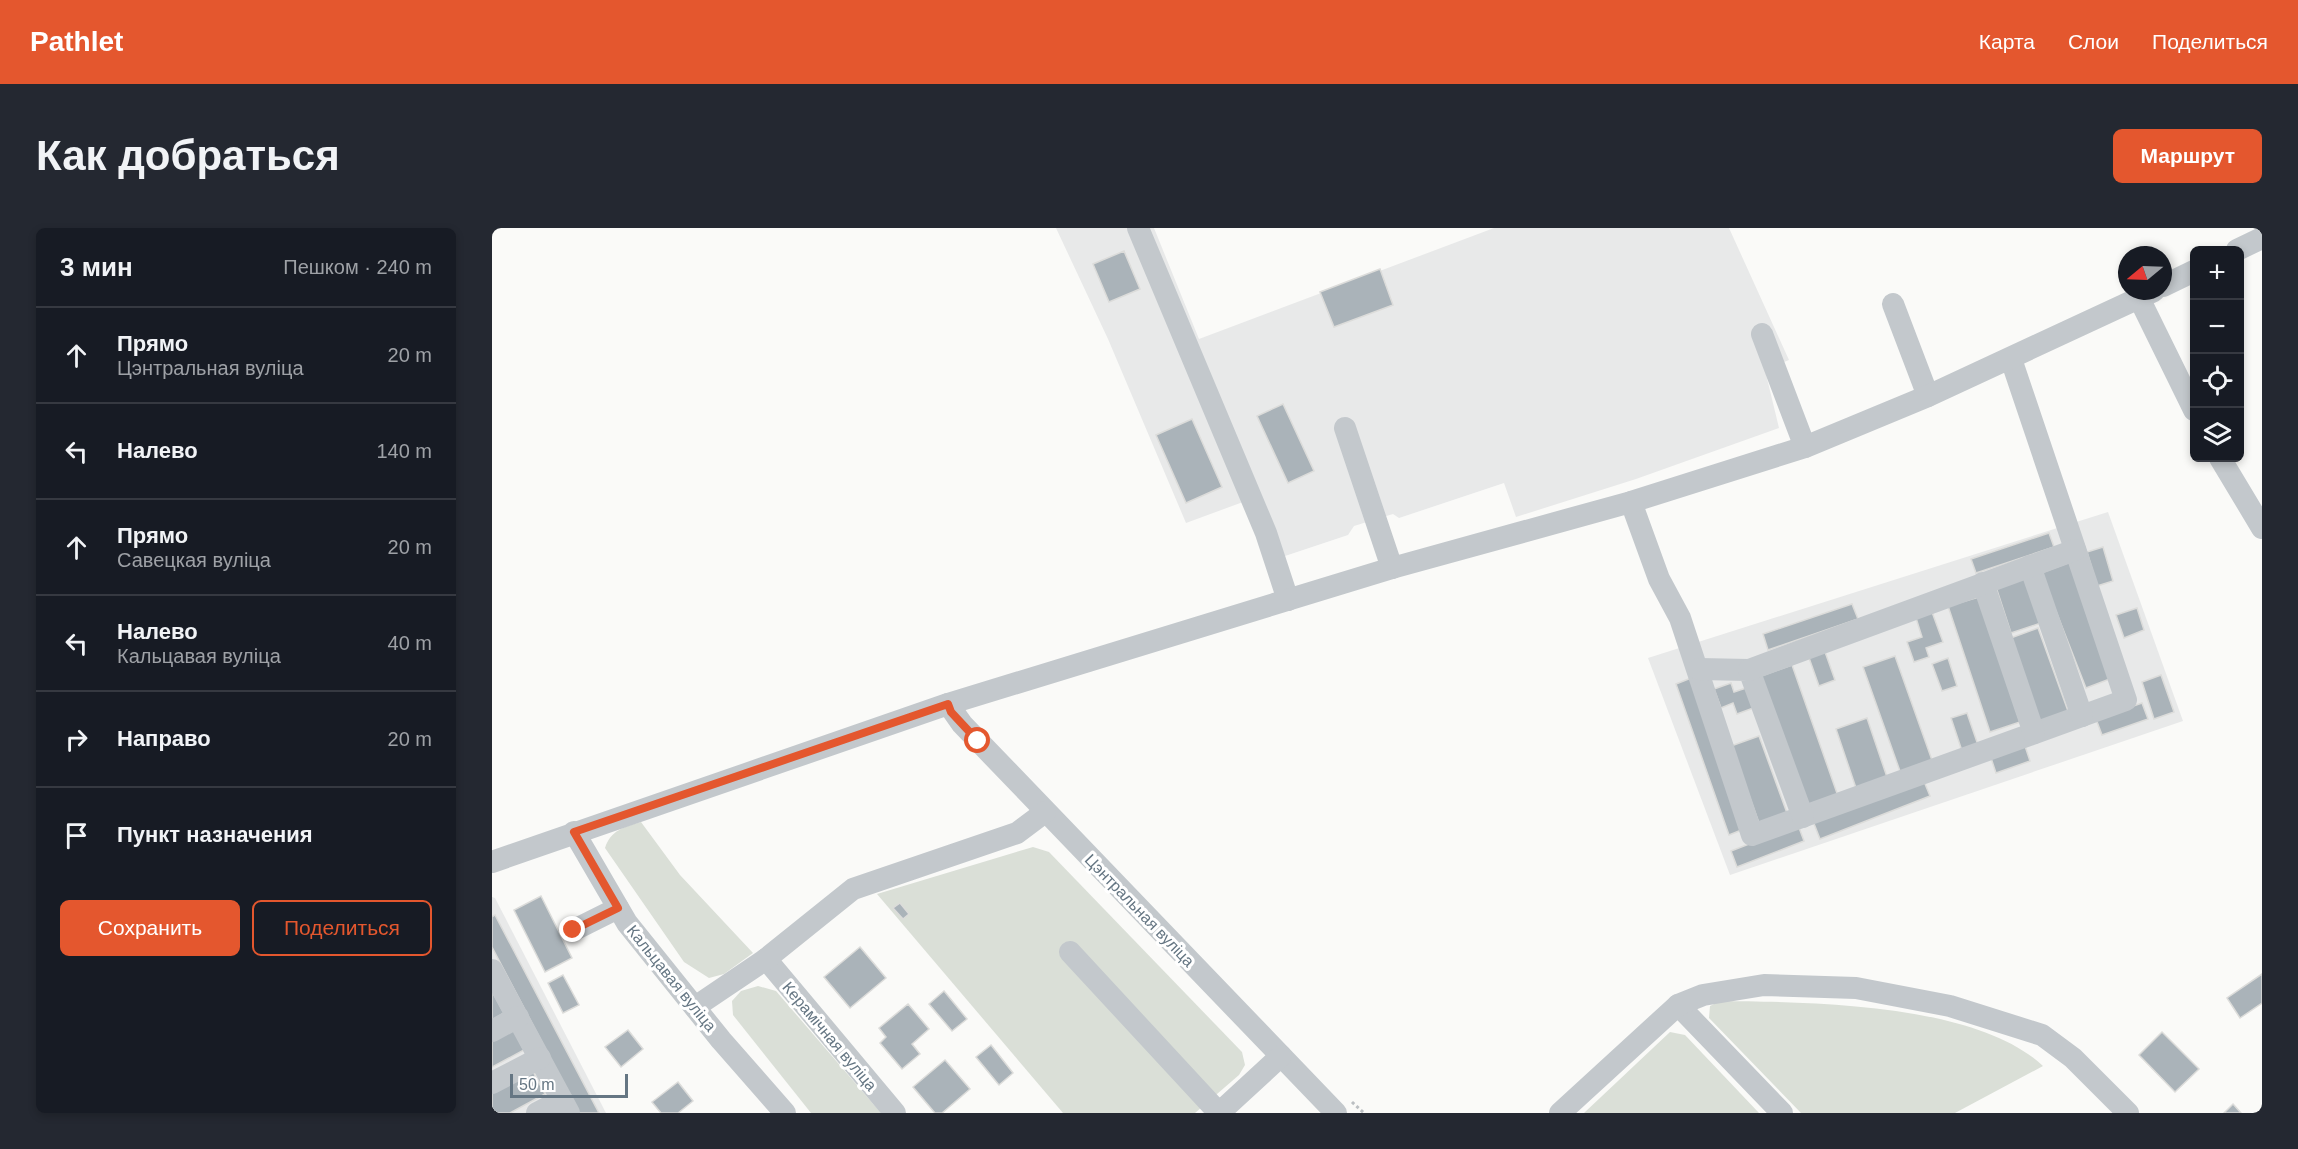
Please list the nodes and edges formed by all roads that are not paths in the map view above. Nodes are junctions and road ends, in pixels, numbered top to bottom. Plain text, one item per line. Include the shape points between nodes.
1 (1138, 228) edge
2 (2262, 238) edge
3 (2244, 247) edge
4 (2190, 273) edge
5 (2172, 282) edge
6 (2135, 300) edge
7 (2148, 300) edge
8 (1893, 304) dead end
9 (1762, 334) dead end
10 (2011, 358) junction
11 (1928, 396) junction
12 (2193, 408) edge
13 (1345, 428) dead end
14 (1805, 447) junction
15 (2222, 462) edge
16 (1630, 502) junction
17 (2262, 528) edge
18 (2075, 550) junction
19 (2030, 566) junction
20 (1392, 568) junction
21 (1983, 583) junction
22 (1288, 600) junction
23 (1699, 669) junction
24 (1749, 670) junction
25 (948, 704) junction
26 (2082, 716) junction
27 (2034, 733) junction
28 (1045, 812) junction
29 (1803, 817) junction
30 (574, 832) junction
31 (492, 862) edge
32 (618, 908) junction
33 (573, 930) dead end
34 (1070, 952) dead end
35 (766, 959) junction
36 (493, 973) edge
37 (1678, 1005) junction
38 (695, 1007) junction
39 (518, 1017) junction
40 (492, 1031) edge
41 (1281, 1056) junction
42 (540, 1058) junction
43 (492, 1083) edge
44 (566, 1106) edge
45 (537, 1113) edge
46 (785, 1113) edge
47 (895, 1113) edge
48 (1219, 1113) edge
49 (1336, 1113) edge
50 (1560, 1113) edge
51 (1782, 1113) edge
52 (2128, 1113) edge

1 - 22 street via 1266,533
2 - 3 street
4 - 5 street
6 - 10 street
7 - 12 street
8 - 11 street
9 - 14 street
10 - 11 street
10 - 18 street
11 - 14 street
13 - 20 street
14 - 16 street
15 - 17 street
16 - 20 street
16 - 23 street
18 - 19 street
18 - 26 street via 2126,700
19 - 21 street
19 - 26 street
20 - 22 street
21 - 24 street
21 - 27 street
22 - 25 street
23 - 24 street
23 - 29 street via 1752,835
24 - 29 street
25 - 28 street, Цэнтральная вуліца via 956,718
25 - 30 street
26 - 27 street
27 - 29 street
28 - 35 street via 1017,833 853,889
28 - 41 street, Цэнтральная вуліца
30 - 31 street
30 - 32 street, Кальцавая вуліца
32 - 33 street
32 - 38 street, Кальцавая вуліца
34 - 48 street
35 - 38 street
35 - 47 street, Керамічная вуліца
36 - 39 street
37 - 50 street
37 - 51 street
37 - 52 street via 1703,995 1764,985 1856,988 1950,1006 2042,1035 2073,1058
38 - 46 street, Кальцавая вуліца
39 - 40 street
39 - 42 street
41 - 48 street
41 - 49 street, Цэнтральная вуліца
42 - 43 street
42 - 44 street
44 - 45 street

